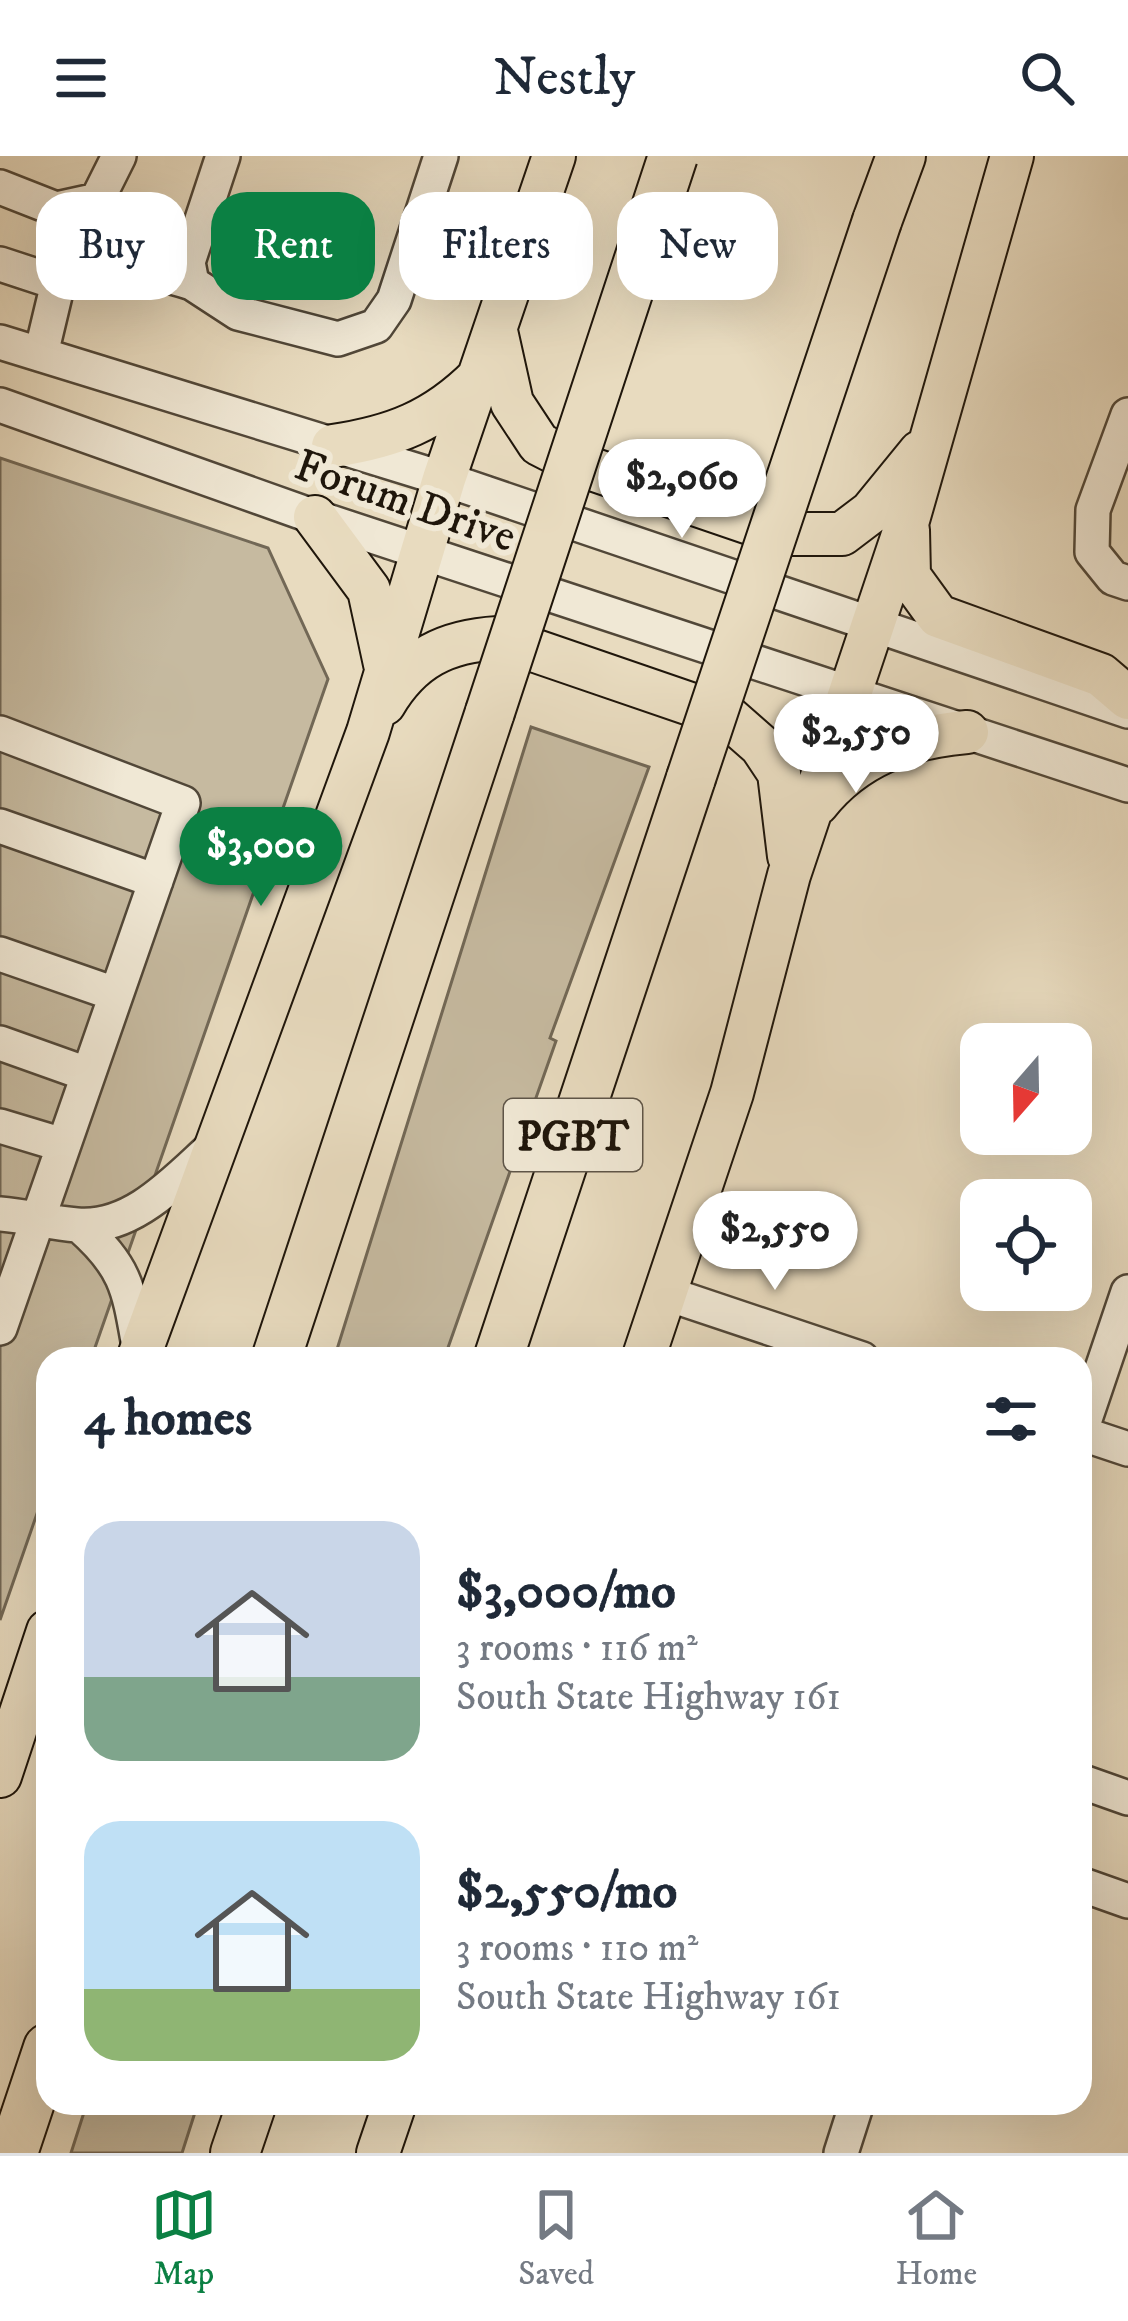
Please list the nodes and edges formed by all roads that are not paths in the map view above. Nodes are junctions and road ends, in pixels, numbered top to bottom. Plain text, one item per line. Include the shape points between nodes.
1 (119, 156) edge
2 (223, 156) edge
3 (441, 156) edge
4 (554, 156) edge
5 (656, 156) edge
6 (674, 156) edge
7 (899, 156) edge
8 (1012, 156) edge
9 (0, 187) edge
10 (0, 264) edge
11 (36, 276) edge
12 (187, 282) edge
13 (192, 284) junction
14 (54, 300) edge
15 (496, 330) junction
16 (0, 341) edge
17 (40, 354) junction
18 (479, 376) junction
19 (0, 405) edge
20 (1128, 415) edge
21 (931, 438) junction
22 (333, 446) junction
23 (444, 479) junction
24 (315, 517) junction
25 (908, 520) junction
26 (421, 552) junction
27 (533, 578) junction
28 (1128, 584) edge
29 (870, 624) junction
30 (386, 672) junction
31 (849, 692) junction
32 (1128, 698) edge
33 (1128, 711) edge
34 (368, 732) junction
35 (967, 732) junction
36 (0, 733) edge
37 (1128, 785) edge
38 (809, 815) junction
39 (0, 826) edge
40 (789, 875) junction
41 (155, 881) junction
42 (0, 954) edge
43 (115, 994) junction
44 (0, 1043) edge
45 (87, 1074) junction
46 (0, 1126) edge
47 (63, 1145) junction
48 (215, 1145) junction
49 (0, 1214) edge
50 (38, 1216) junction
51 (80, 1226) junction
52 (1128, 1292) edge
53 (665, 1293) junction
54 (0, 1328) edge
55 (1120, 1342) edge
56 (138, 1347) edge
57 (142, 1347) edge
58 (280, 1347) edge
59 (502, 1347) edge
60 (648, 1347) edge
61 (826, 1347) edge
62 (1092, 1406) edge
63 (1092, 1437) edge
64 (1128, 1449) edge
65 (36, 1667) edge
66 (0, 1776) edge
67 (1092, 1785) edge
68 (1128, 1798) edge
69 (1092, 1888) edge
70 (1128, 1900) edge
71 (36, 2085) edge
72 (248, 2115) edge
73 (391, 2115) edge
74 (853, 2115) edge
75 (14, 2153) edge
76 (235, 2153) edge
77 (378, 2153) edge
78 (841, 2153) edge

1 - 9 street via 97,200 56,208
2 - 13 street via 188,262
3 - 13 street via 394,300 376,326 338,339 238,313
4 - 15 main road
5 - 27 highway, bridge
6 - 27 highway, bridge
7 - 59 highway, PGBT, bridge
8 - 21 main road
10 - 11 street
12 - 13 street
14 - 17 street
15 - 18 main road
15 - 21 main road via 512,404 539,444 782,534 842,534 871,512
16 - 17 street, Forum Drive
17 - 22 street, Forum Drive
18 - 22 main road via 430,419
18 - 23 main road
19 - 24 street, Forum Drive
20 - 28 street via 1093,510 1092,552
21 - 25 main road
22 - 23 street, Forum Drive
23 - 26 main road
23 - 29 street, Forum Drive
24 - 26 street, Forum Drive
24 - 30 main road via 369,590
25 - 29 main road
25 - 32 main road via 909,576 938,616 1101,675
26 - 30 main road
26 - 31 street, Forum Drive
27 - 58 highway, bridge
29 - 31 main road
29 - 33 street, Forum Drive
30 - 34 main road
31 - 35 street, Forum Drive
31 - 38 main road
34 - 40 main road via 400,676 433,651 498,638 728,717 779,773
34 - 48 main road
35 - 37 street, Forum Drive
35 - 38 main road via 876,754 837,779
36 - 41 street via 183,803
38 - 40 main road
39 - 41 street
40 - 53 main road via 733,1093
41 - 43 street
42 - 43 street
43 - 45 street
44 - 45 street
45 - 47 street
46 - 47 street
47 - 50 street
48 - 51 street via 153,1201
48 - 57 main road
49 - 50 street
50 - 51 street
50 - 54 street
51 - 56 street via 127,1280
52 - 55 street
53 - 60 main road
53 - 61 street
55 - 62 street
63 - 64 street
65 - 66 main road
67 - 68 street
69 - 70 street
71 - 75 highway
72 - 76 highway
73 - 77 main road
74 - 78 street

